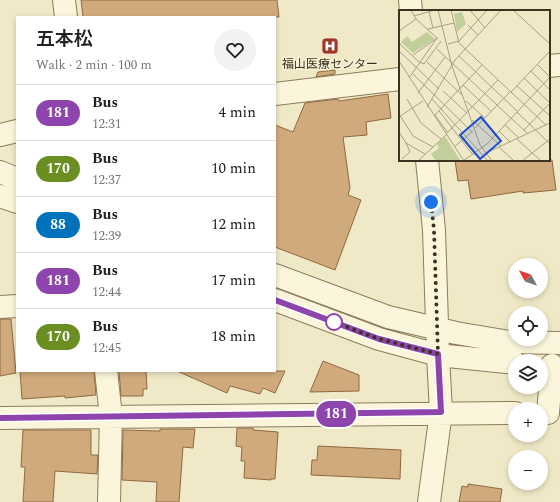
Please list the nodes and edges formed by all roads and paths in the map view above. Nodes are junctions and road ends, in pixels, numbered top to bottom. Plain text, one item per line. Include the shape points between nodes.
1 (64, 0) edge
2 (410, 0) edge
3 (412, 10) edge
4 (66, 16) edge
5 (560, 65) edge
6 (550, 66) edge
7 (399, 79) edge
8 (276, 94) edge
9 (16, 131) edge
10 (0, 135) edge
11 (427, 161) edge
12 (0, 172) edge
13 (16, 178) edge
14 (0, 196) edge
15 (16, 202) edge
16 (276, 275) edge
17 (276, 300) edge
18 (16, 306) edge
19 (0, 307) edge
20 (437, 329) junction
21 (559, 340) edge
22 (438, 354) junction
23 (508, 362) edge
24 (551, 365) edge
25 (106, 372) edge
26 (441, 412) junction
27 (508, 413) edge
28 (550, 413) edge
29 (111, 416) junction
30 (0, 418) edge
31 (109, 502) edge
32 (429, 502) edge

1 - 4 street
2 - 3 street
5 - 6 street
7 - 8 street
9 - 10 street
11 - 20 street via 434,230
12 - 13 street
14 - 15 street
16 - 20 street via 388,317
17 - 22 street via 379,339
18 - 19 street
20 - 21 street via 509,342
20 - 22 street
22 - 23 street
22 - 26 street
24 - 28 street
25 - 29 street
26 - 27 street
26 - 29 street
26 - 32 street
29 - 30 street
29 - 31 street

